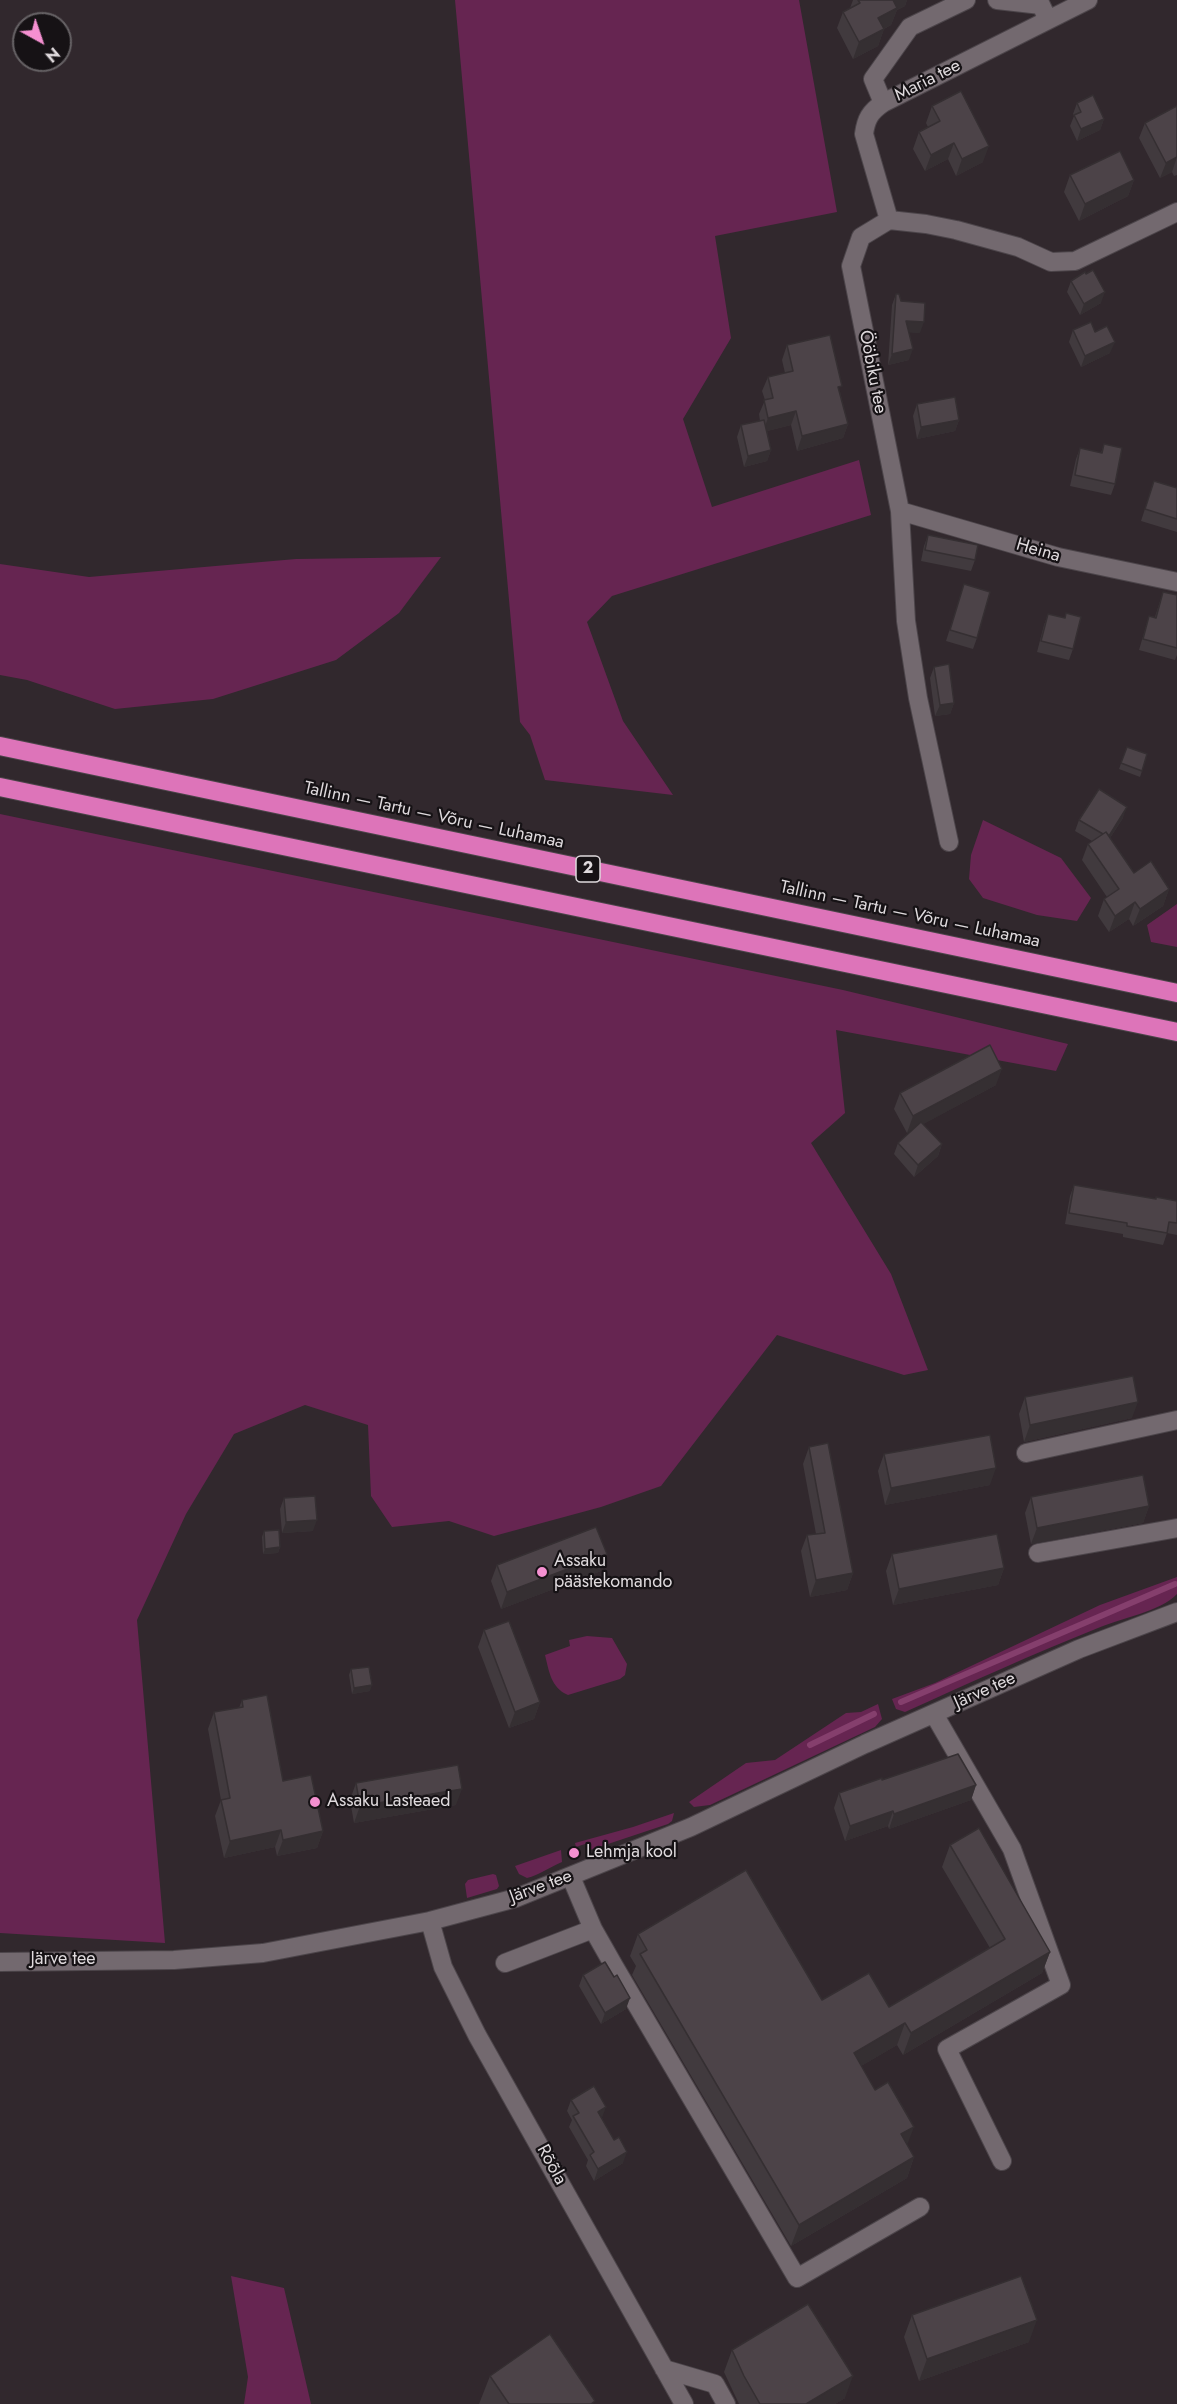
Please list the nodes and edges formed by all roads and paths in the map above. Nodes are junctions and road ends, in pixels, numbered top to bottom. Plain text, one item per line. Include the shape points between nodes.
1 (966, 0) edge
2 (998, 0) edge
3 (1088, 0) edge
4 (1048, 20) junction
5 (883, 103) junction
6 (1177, 212) edge
7 (889, 220) junction
8 (900, 512) junction
9 (1177, 582) edge
10 (0, 746) edge
11 (0, 787) edge
12 (949, 842) dead end
13 (1177, 993) edge
14 (1177, 1032) edge
15 (1177, 1420) edge
16 (1026, 1453) dead end
17 (1177, 1528) edge
18 (1038, 1553) dead end
19 (1177, 1612) edge
20 (934, 1714) junction
21 (571, 1877) junction
22 (430, 1921) junction
23 (593, 1929) junction
24 (0, 1962) edge
25 (505, 1962) dead end
26 (1002, 2161) dead end
27 (920, 2207) dead end
28 (664, 2369) junction
29 (684, 2404) edge
30 (726, 2404) edge

1 - 5 street via 910,27 873,79
2 - 4 street via 1041,4
3 - 4 street, Maria tee
4 - 5 street, Maria tee
5 - 7 street, Maria tee via 871,112 864,134
6 - 7 street via 1075,261 1051,262 1018,247 956,230
7 - 8 street, Ööbiku tee via 861,237 851,266
8 - 9 street, Heina via 1058,557
8 - 12 street, Ööbiku tee via 906,621
10 - 13 highway, Tallinn — Tartu — Võru — Luhamaa / 2
11 - 14 highway, 2
15 - 16 street
17 - 18 street
19 - 20 street, Järve tee via 1079,1649
20 - 21 street, Järve tee via 691,1827
20 - 26 street via 1012,1849 1061,1985 947,2049
21 - 22 street, Järve tee via 516,1898
21 - 23 street
22 - 24 street, Järve tee via 263,1953 174,1960
22 - 28 street, Rõõla via 443,1967 477,2035
23 - 25 street
23 - 27 street via 797,2278
28 - 29 street, Rõõla
28 - 30 street via 715,2384

